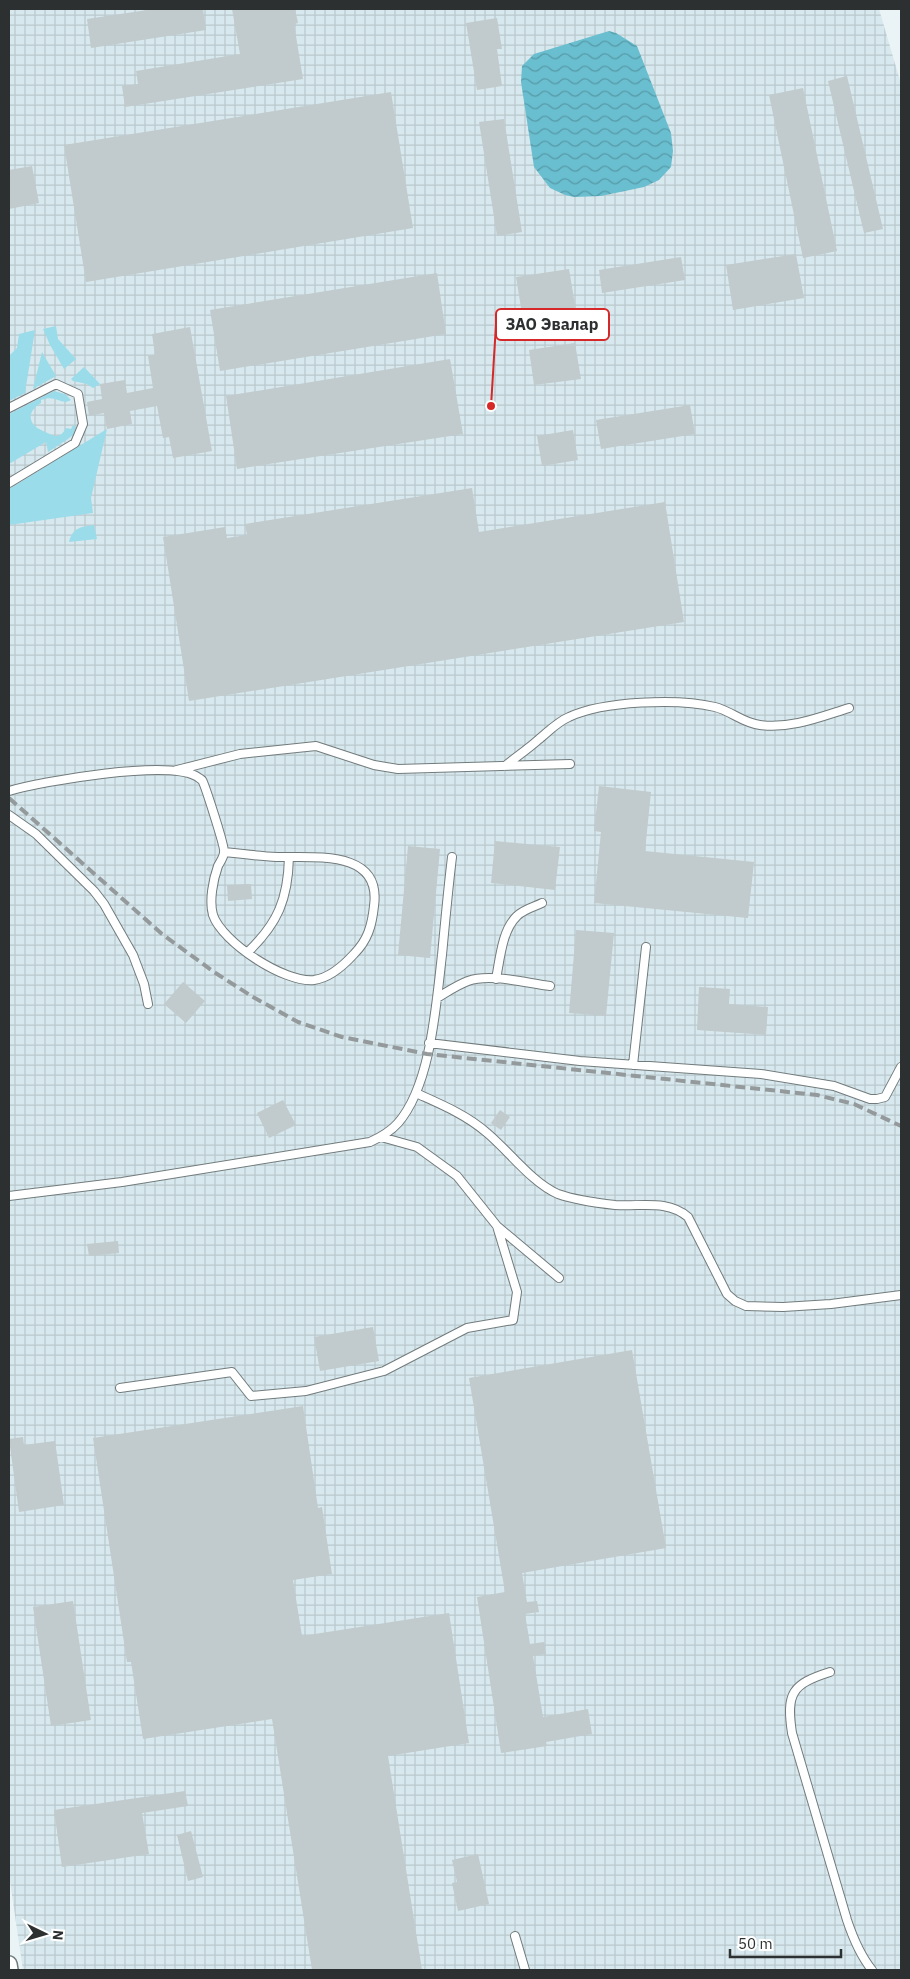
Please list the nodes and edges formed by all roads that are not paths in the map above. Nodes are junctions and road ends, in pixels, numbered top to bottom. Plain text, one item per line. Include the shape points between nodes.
1 (9, 408) edge
2 (9, 482) edge
3 (849, 708) dead end
4 (570, 764) dead end
5 (505, 766) junction
6 (173, 771) junction
7 (9, 791) edge
8 (9, 814) edge
9 (224, 852) junction
10 (289, 857) junction
11 (452, 857) dead end
12 (542, 903) dead end
13 (646, 947) dead end
14 (248, 952) junction
15 (496, 979) junction
16 (550, 986) dead end
17 (437, 998) junction
18 (148, 1004) dead end
19 (430, 1044) junction
20 (633, 1065) junction
21 (901, 1067) edge
22 (416, 1094) junction
23 (381, 1137) junction
24 (9, 1196) edge
25 (497, 1226) junction
26 (559, 1278) dead end
27 (901, 1295) edge
28 (120, 1388) dead end
29 (830, 1672) dead end
30 (514, 1936) dead end
31 (9, 1964) edge
32 (10, 1970) edge
33 (525, 1970) edge
34 (872, 1970) edge

1 - 2 lane via 56,384 78,394 83,424 75,442
3 - 5 lane via 776,726 746,722 727,710 701,704 680,702 597,708 567,718
4 - 5 lane
5 - 6 lane via 398,770 327,748 305,746 240,754
6 - 7 lane via 113,772
6 - 9 lane via 202,781
8 - 18 lane via 36,834 94,890 133,955
9 - 10 lane
9 - 14 lane via 214,880 212,912 221,928
10 - 14 lane via 286,891 280,912
10 - 14 lane via 349,862 364,871 375,889 368,934 350,959 331,974 316,980 298,979 278,972
11 - 17 lane
12 - 15 lane via 521,913 511,924
13 - 20 lane
15 - 16 lane
15 - 17 lane via 467,981
17 - 19 lane
19 - 20 lane
19 - 22 lane
20 - 21 lane via 761,1074 834,1086 870,1099 885,1097
22 - 23 lane via 400,1122
22 - 27 lane via 454,1110 486,1131 530,1174 557,1193 614,1205 658,1205 680,1210 688,1217 727,1294 746,1306 831,1304
23 - 24 lane via 370,1142 217,1167
23 - 25 lane via 417,1147 457,1176
25 - 26 lane
25 - 28 lane via 517,1292 513,1320 467,1328 384,1370 306,1391 251,1396 232,1372
29 - 34 lane via 802,1683 796,1690 790,1706 792,1733 847,1920 857,1946
30 - 33 lane
31 - 32 street

